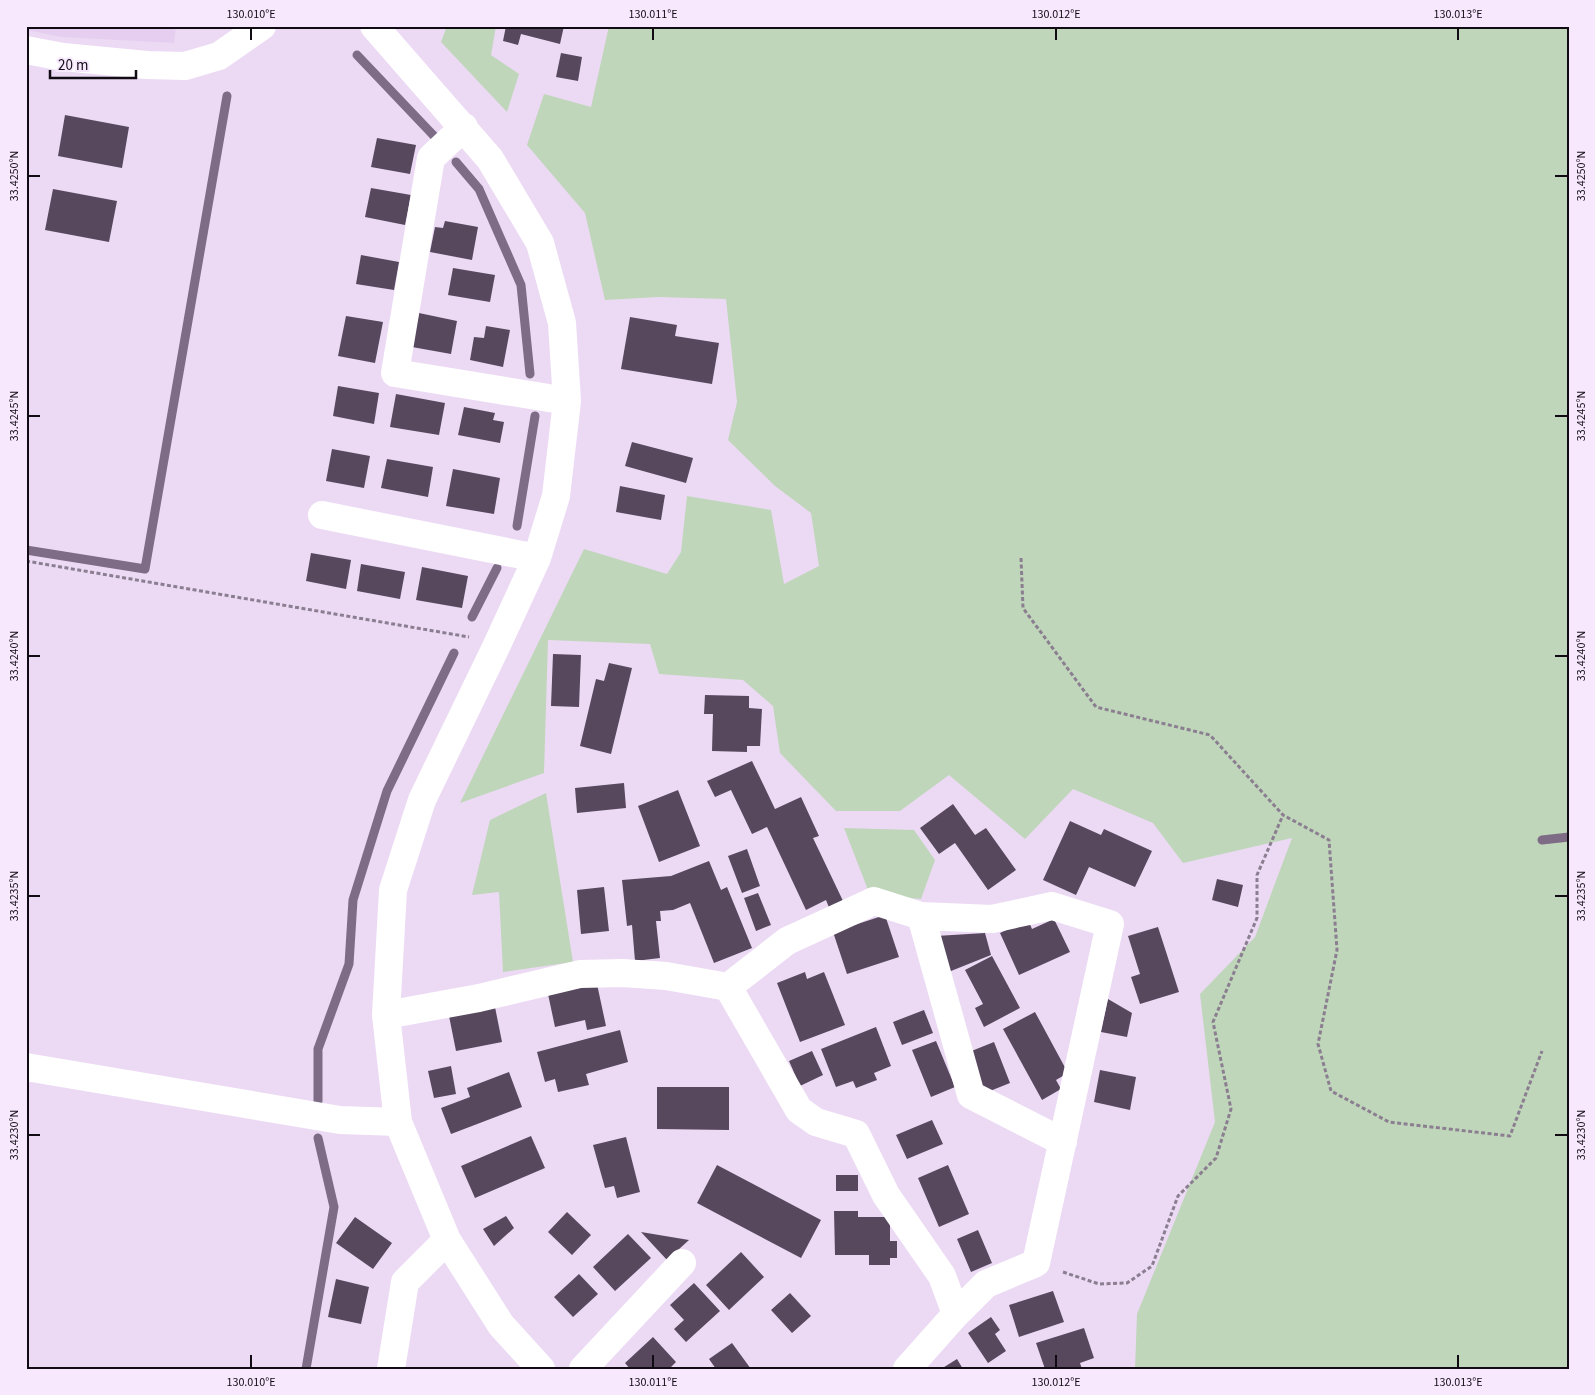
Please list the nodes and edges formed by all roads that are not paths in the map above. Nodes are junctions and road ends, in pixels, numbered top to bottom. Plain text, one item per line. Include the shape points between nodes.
1 (262, 26) edge
2 (374, 26) edge
3 (26, 50) edge
4 (464, 127) junction
5 (566, 401) junction
6 (322, 515) dead end
7 (537, 558) junction
8 (921, 916) junction
9 (728, 987) junction
10 (386, 1014) junction
11 (26, 1067) edge
12 (398, 1122) junction
13 (1063, 1142) junction
14 (447, 1240) junction
15 (682, 1264) dead end
16 (956, 1314) junction
17 (391, 1369) edge
18 (541, 1369) edge
19 (583, 1369) edge
20 (907, 1369) edge

1 - 3 street via 219,56 185,66 63,57
2 - 4 street
4 - 5 street via 490,159 540,243 562,323
4 - 5 street via 430,158 395,373
5 - 7 street via 556,496
6 - 7 street
7 - 10 street via 422,800 393,890
8 - 9 street via 874,901 787,941
8 - 13 street via 971,1095
8 - 13 street via 992,919 1052,906 1110,924
9 - 10 street via 666,976 580,974 479,998
9 - 16 street via 799,1110 816,1122 856,1134 886,1195 942,1276
10 - 12 street
11 - 12 street via 340,1120
12 - 14 street
13 - 16 street via 1036,1264 986,1284
14 - 17 street via 405,1282
14 - 18 street via 500,1325
15 - 19 street
16 - 20 street

